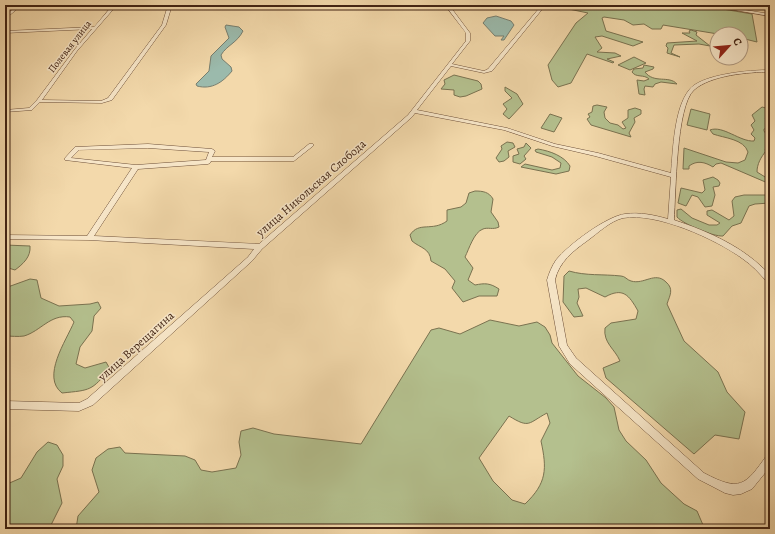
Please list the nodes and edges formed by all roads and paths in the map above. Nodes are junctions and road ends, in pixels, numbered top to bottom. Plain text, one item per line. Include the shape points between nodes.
1 (20, 5) edge
2 (115, 5) edge
3 (170, 5) edge
4 (447, 5) edge
5 (707, 5) edge
6 (542, 7) dead end
7 (770, 15) edge
8 (5, 18) edge
9 (94, 28) junction
10 (5, 32) edge
11 (451, 65) junction
12 (770, 71) edge
13 (39, 101) junction
14 (415, 111) junction
15 (5, 112) edge
16 (312, 145) dead end
17 (209, 158) junction
18 (136, 167) junction
19 (674, 176) junction
20 (671, 222) junction
21 (5, 237) edge
22 (89, 238) junction
23 (260, 247) junction
24 (770, 280) edge
25 (5, 405) edge
26 (770, 458) edge

1 - 8 street
2 - 9 street, Полевая улица
3 - 13 street via 164,24 110,99 102,102
4 - 11 street, улица Никольская Слобода via 469,38
5 - 7 street
6 - 11 street via 490,70 484,72
9 - 10 street
9 - 13 street, Полевая улица
11 - 14 street, улица Никольская Слобода
12 - 19 street via 746,72 703,82 692,89 686,98 681,116
13 - 15 street via 30,109
14 - 19 street via 506,129 554,145
14 - 23 street, улица Никольская Слобода
16 - 17 street via 294,159
17 - 18 street via 208,162
17 - 18 street via 212,151 148,146 77,148 67,159
18 - 22 street
19 - 20 street
20 - 24 street via 709,236 735,250 758,267
20 - 26 street via 640,215 621,216 557,262 551,280 563,346 579,367 701,476 711,482 730,489 747,487
21 - 22 street, улица Никольская Слобода
22 - 23 street, улица Никольская Слобода
23 - 25 street, улица Верещагина via 250,259 90,402 79,407

